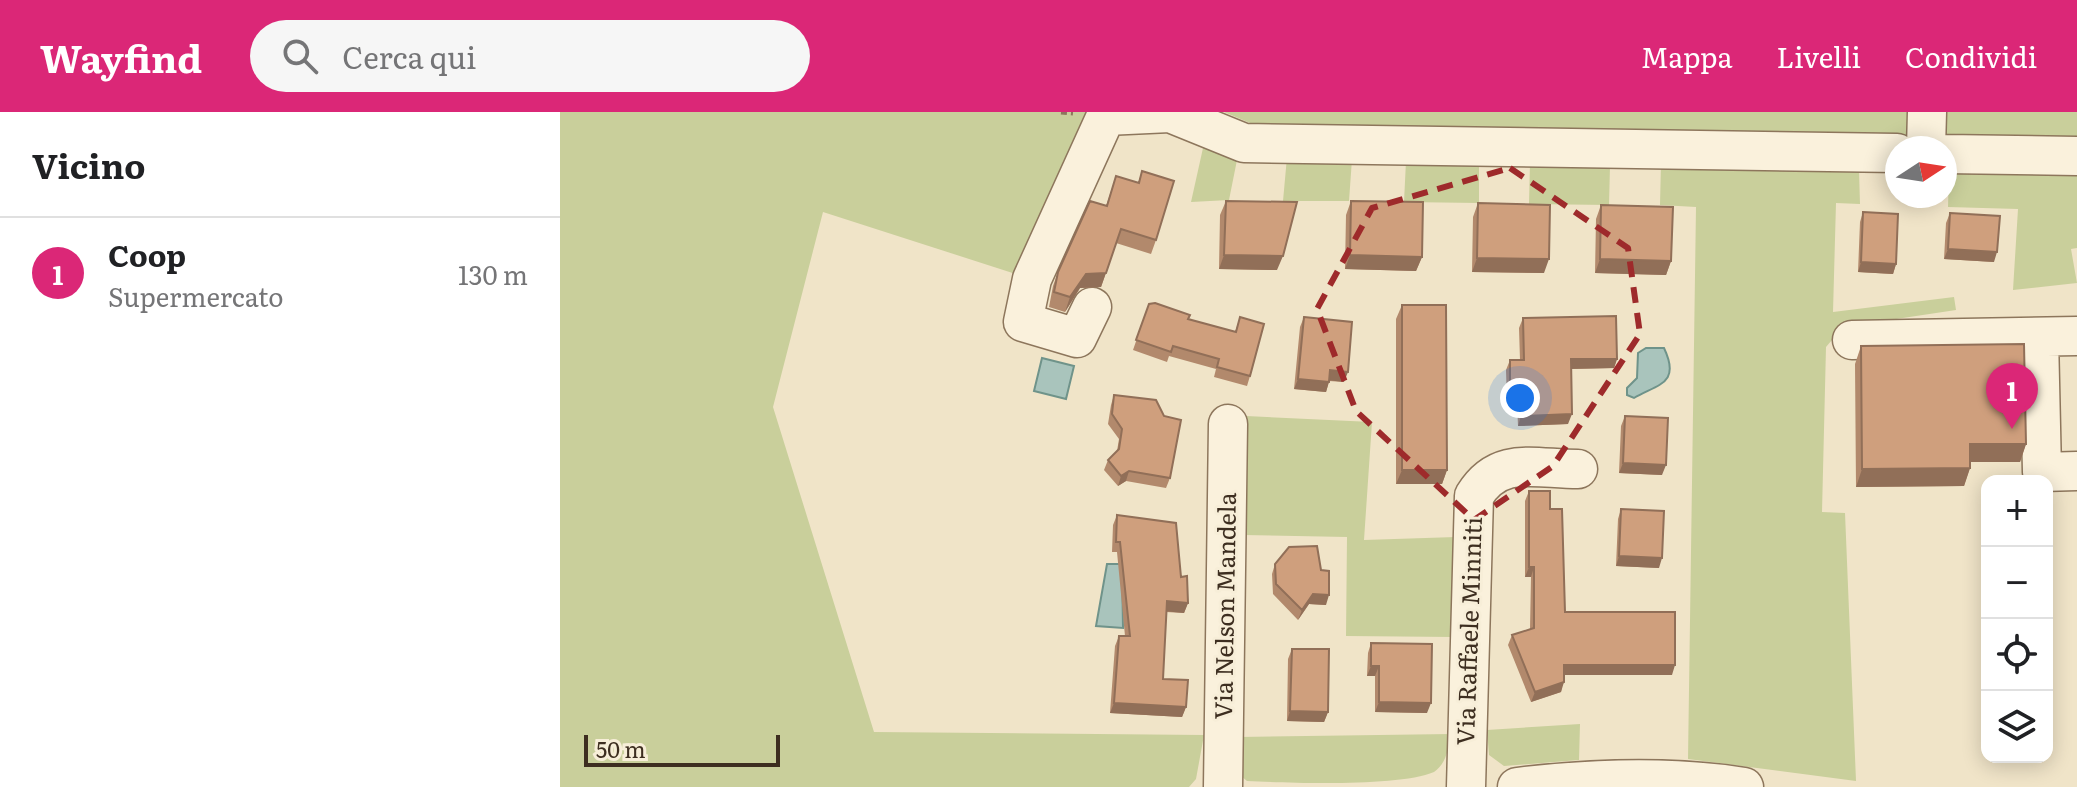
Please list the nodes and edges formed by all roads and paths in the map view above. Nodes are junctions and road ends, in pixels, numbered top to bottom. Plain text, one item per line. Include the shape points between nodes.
1 (1927, 112) edge
2 (1926, 136) edge
3 (1885, 153) edge
4 (1957, 154) edge
5 (2077, 156) edge
6 (1092, 307) dead end
7 (2077, 336) edge
8 (2039, 337) junction
9 (1852, 340) dead end
10 (1228, 424) dead end
11 (1578, 469) dead end
12 (2077, 471) edge
13 (1223, 787) edge
14 (1466, 787) edge
15 (1517, 787) edge
16 (1744, 787) edge

1 - 2 street
3 - 6 street via 1244,143 1170,113 1106,116 1032,279 1023,322 1077,338
4 - 5 street
7 - 8 street
8 - 9 street
8 - 12 street via 2042,472
10 - 13 street, Via Nelson Mandela
11 - 14 street, Via Raffaele Minniti via 1501,468 1485,478 1474,496
15 - 16 street via 1695,779

